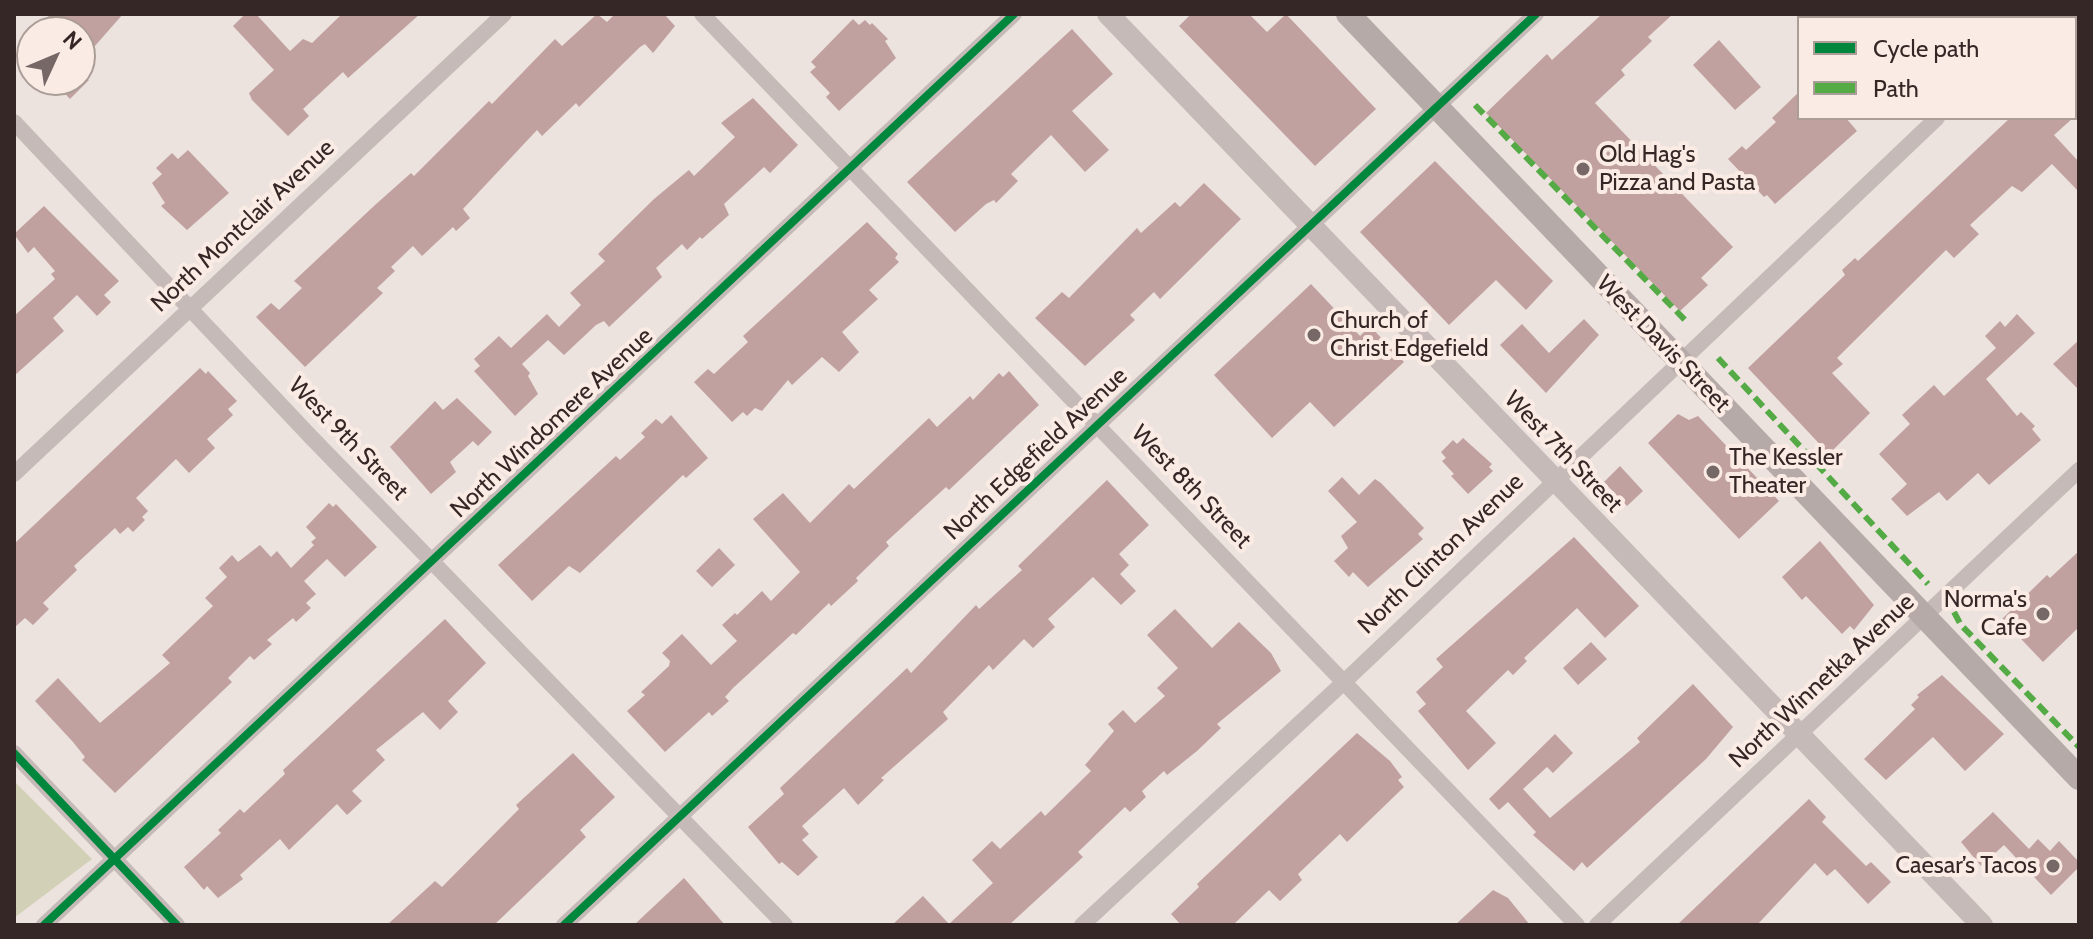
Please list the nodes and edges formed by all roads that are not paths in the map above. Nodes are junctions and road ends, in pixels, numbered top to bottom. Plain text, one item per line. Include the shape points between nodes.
1 (504, 14) edge
2 (702, 14) edge
3 (1014, 14) edge
4 (1108, 14) edge
5 (1348, 14) edge
6 (1536, 14) edge
7 (1438, 108) junction
8 (1935, 120) edge
9 (14, 122) edge
10 (851, 168) junction
11 (1311, 227) junction
12 (190, 308) junction
13 (1680, 362) junction
14 (1097, 423) junction
15 (2079, 470) edge
16 (14, 474) edge
17 (1554, 479) junction
18 (434, 562) junction
19 (1924, 617) junction
20 (1344, 682) junction
21 (1802, 734) junction
22 (14, 753) edge
23 (2079, 778) edge
24 (680, 817) junction
25 (115, 859) junction
26 (44, 925) edge
27 (177, 925) edge
28 (564, 925) edge
29 (785, 925) edge
30 (1082, 925) edge
31 (1577, 925) edge
32 (1597, 925) edge
33 (1982, 925) edge

1 - 12 street, North Montclair Avenue
2 - 10 street, West 8th Street
3 - 10 street, North Windomere Avenue
4 - 11 street, West 7th Street
5 - 7 main road, West Davis Street
6 - 7 street, North Edgefield Avenue
7 - 11 street, North Edgefield Avenue
7 - 13 main road, West Davis Street
8 - 13 street, North Clinton Avenue
9 - 12 street, West 9th Street
10 - 14 street, West 8th Street
10 - 18 street, North Windomere Avenue
11 - 14 street, North Edgefield Avenue
11 - 17 street, West 7th Street
12 - 16 street, North Montclair Avenue
12 - 18 street, West 9th Street
13 - 17 street, North Clinton Avenue
13 - 19 main road, West Davis Street
14 - 20 street, West 8th Street
14 - 24 street, North Edgefield Avenue
15 - 19 street, North Winnetka Avenue
17 - 20 street, North Clinton Avenue
17 - 21 street, West 7th Street
18 - 24 street, West 9th Street
18 - 25 street, North Windomere Avenue
19 - 21 street, North Winnetka Avenue
19 - 23 main road, West Davis Street
20 - 30 street, North Clinton Avenue
20 - 31 street, West 8th Street
21 - 32 street, North Winnetka Avenue
21 - 33 street, West 7th Street
22 - 25 street
24 - 28 street, North Edgefield Avenue
24 - 29 street, West 9th Street
25 - 26 street, North Windomere Avenue
25 - 27 street

